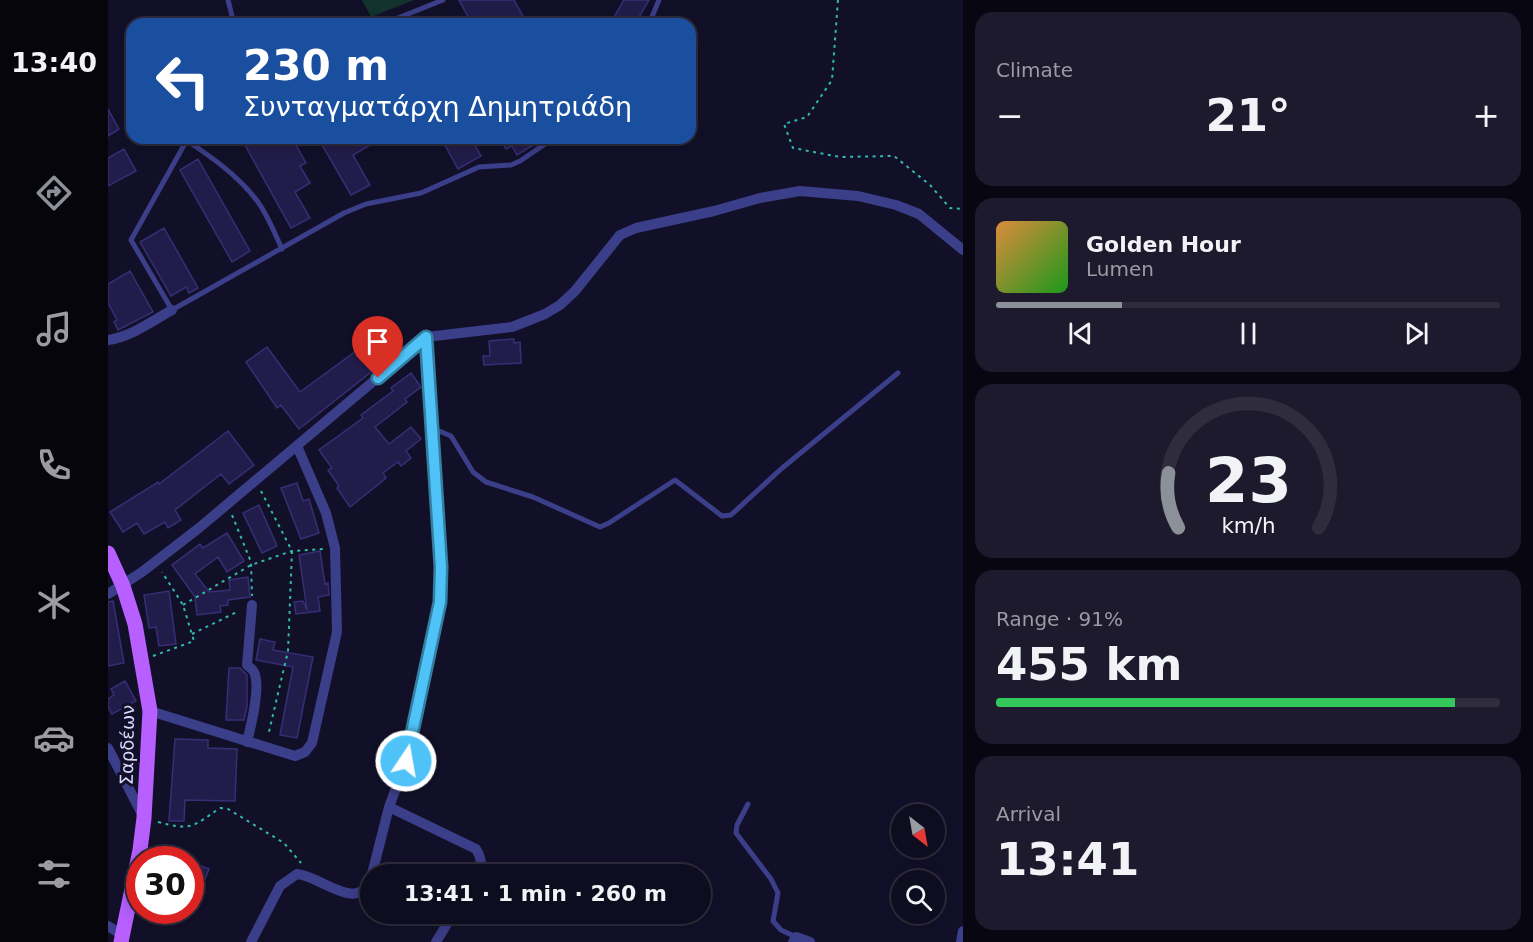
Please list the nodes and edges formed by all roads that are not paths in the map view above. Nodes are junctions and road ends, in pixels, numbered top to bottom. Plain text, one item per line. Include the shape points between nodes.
1 (228, 0) edge
2 (443, 0) edge
3 (659, 0) edge
4 (232, 18) edge
5 (398, 18) edge
6 (652, 18) edge
7 (183, 144) edge
8 (193, 144) edge
9 (546, 144) edge
10 (282, 249) junction
11 (963, 250) edge
12 (172, 310) junction
13 (426, 337) junction
14 (108, 340) edge
15 (898, 373) dead end
16 (432, 428) junction
17 (297, 446) junction
18 (108, 553) edge
19 (123, 586) junction
20 (108, 594) edge
21 (252, 605) road end
22 (150, 711) junction
23 (247, 742) junction
24 (108, 748) edge
25 (748, 804) dead end
26 (389, 807) junction
27 (144, 818) junction
28 (375, 864) edge
29 (481, 864) edge
30 (360, 893) edge
31 (447, 924) edge
32 (108, 926) edge
33 (963, 931) edge
34 (122, 939) edge
35 (795, 939) edge
36 (251, 942) edge
37 (436, 942) edge
38 (810, 942) edge
39 (961, 942) edge

1 - 4 lane
2 - 5 lane
3 - 6 lane
7 - 12 lane via 131,240
8 - 10 lane via 242,183 260,204
9 - 10 lane via 511,165 479,167 421,193 366,204
10 - 12 lane
11 - 13 street via 919,214 896,205 858,196 800,191 636,228 620,235 574,291 545,315 512,327
12 - 14 street via 131,333
13 - 16 street
13 - 17 street
15 - 16 lane via 731,515 722,516 675,480 600,527 533,497 486,482 473,472 451,436
16 - 26 street via 440,602 406,761
17 - 19 street
17 - 23 street via 326,513 335,548 337,632 312,743 305,752 295,756
18 - 19 main road, Σαρδέων
19 - 20 street
19 - 22 main road, Σαρδέων via 135,624
21 - 23 street via 247,664 254,672 256,686
22 - 23 street
22 - 27 main road, Σαρδέων
24 - 27 street
25 - 35 lane via 736,825 736,833 778,892 773,921
26 - 28 street
26 - 29 street via 469,844 481,857
27 - 34 main road, Σαρδέων
30 - 36 street via 349,895 303,874 280,886
31 - 37 street
32 - 34 street
33 - 39 street
35 - 38 street

